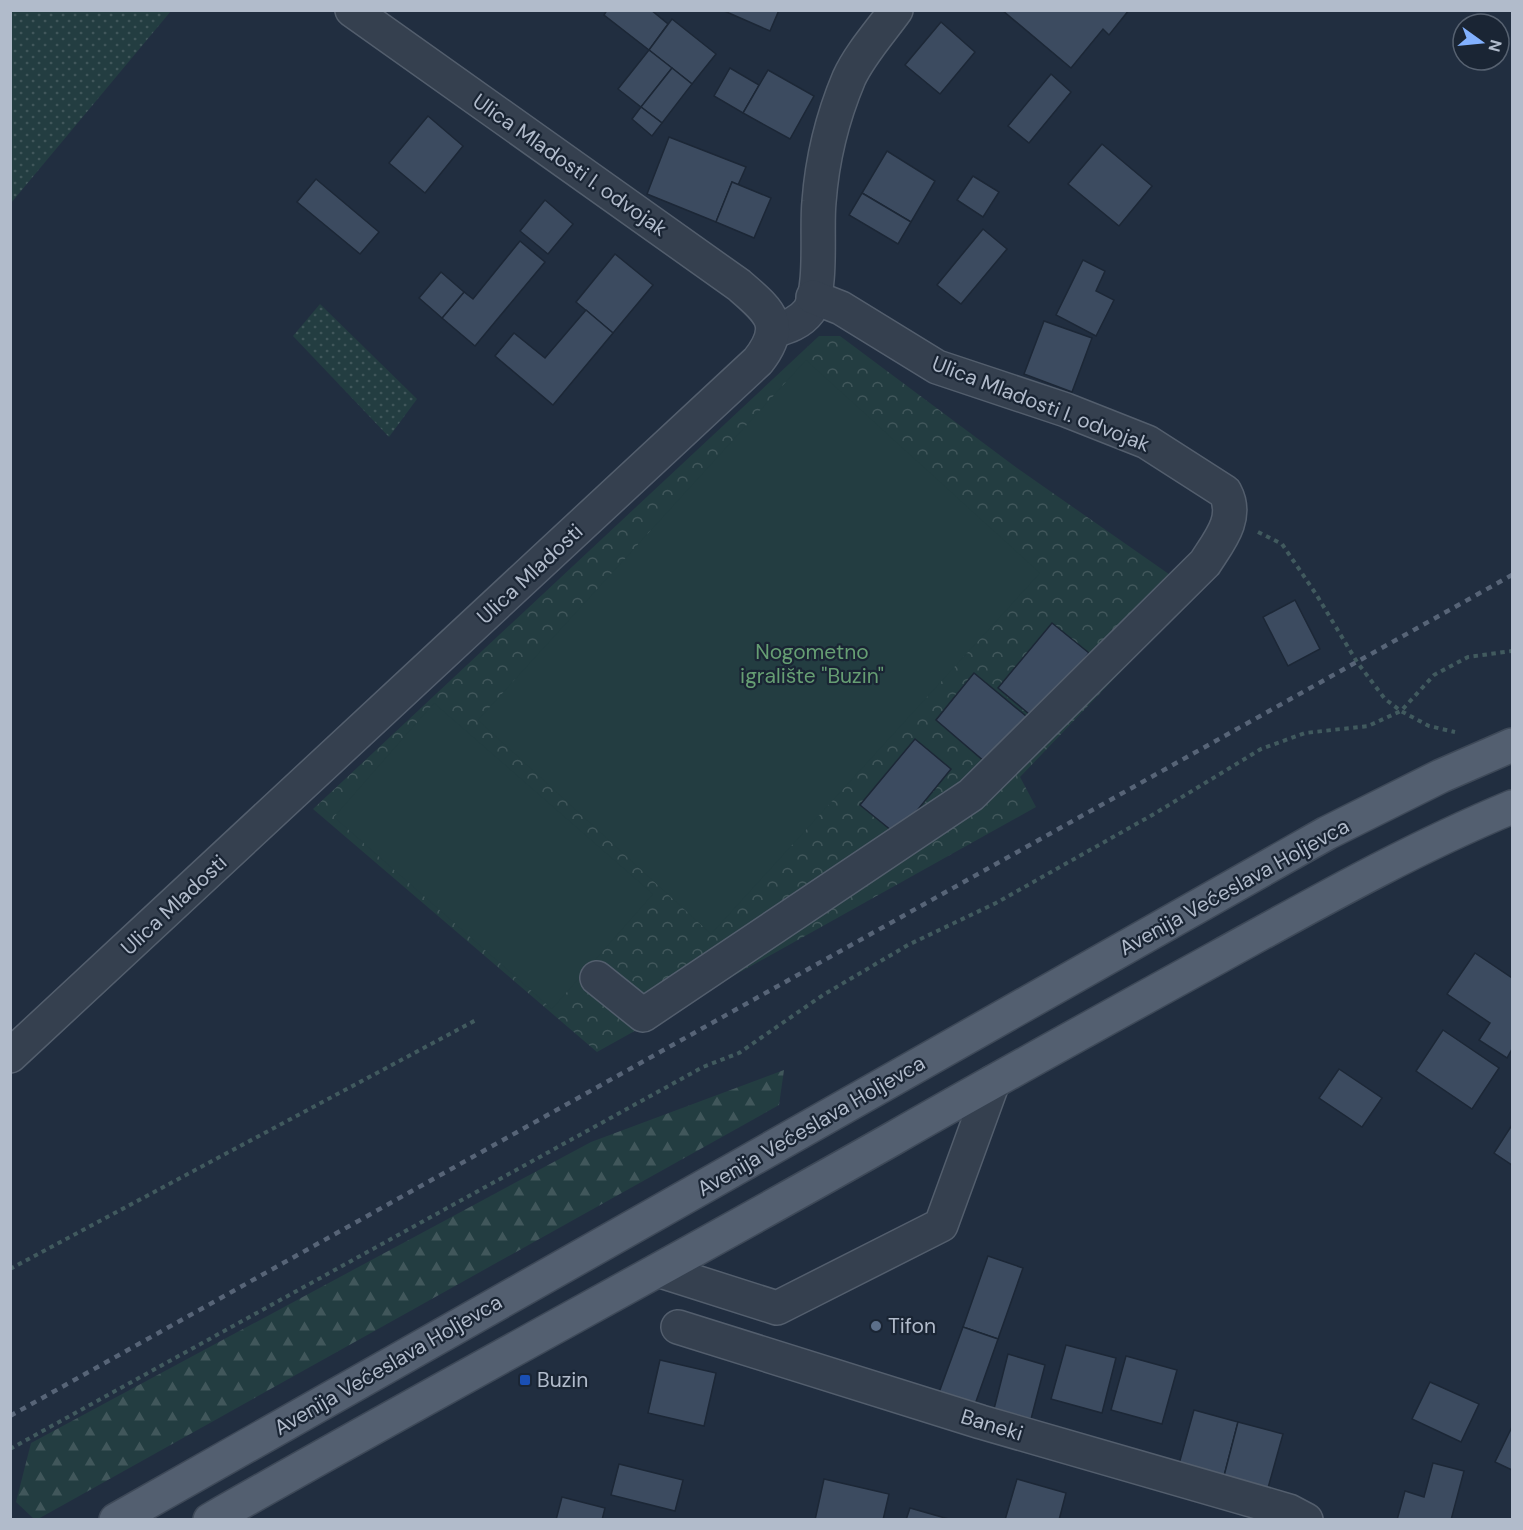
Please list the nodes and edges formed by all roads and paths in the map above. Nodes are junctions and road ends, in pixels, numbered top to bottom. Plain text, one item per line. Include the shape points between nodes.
1 (352, 10) edge
2 (896, 10) edge
3 (813, 297) junction
4 (774, 331) junction
5 (1230, 519) junction
6 (1512, 651) edge
7 (1401, 711) junction
8 (1462, 732) dead end
9 (1512, 745) edge
10 (1512, 807) edge
11 (597, 978) dead end
12 (476, 1020) dead end
13 (10, 1056) edge
14 (993, 1082) junction
15 (10, 1269) edge
16 (661, 1271) junction
17 (678, 1327) dead end
18 (10, 1449) edge
19 (116, 1520) edge
20 (210, 1520) edge
21 (1306, 1520) edge

1 - 4 street, Ulica Mladosti I. odvojak via 739,285 761,305
2 - 3 street via 850,77 834,124 823,165
3 - 4 street via 801,319
3 - 5 street, Ulica Mladosti I. odvojak via 842,308 937,367 1147,442 1225,492 1231,503
4 - 13 street, Ulica Mladosti via 771,344 758,361
5 - 7 path via 1282,544 1357,662 1385,699
5 - 11 street via 1205,562 971,795 643,1015
6 - 7 path via 1467,657 1434,675
7 - 8 path via 1429,726
7 - 18 path via 1368,726 1305,733 1261,749 996,903 908,945 823,995 739,1053 703,1067
9 - 19 main road, Avenija Većeslava Holjevca via 1327,833
10 - 14 main road via 1359,879
12 - 15 path
14 - 16 main road
14 - 16 street via 941,1225 777,1308
16 - 20 main road via 431,1394
17 - 21 street, Baneki via 981,1422 1289,1511

